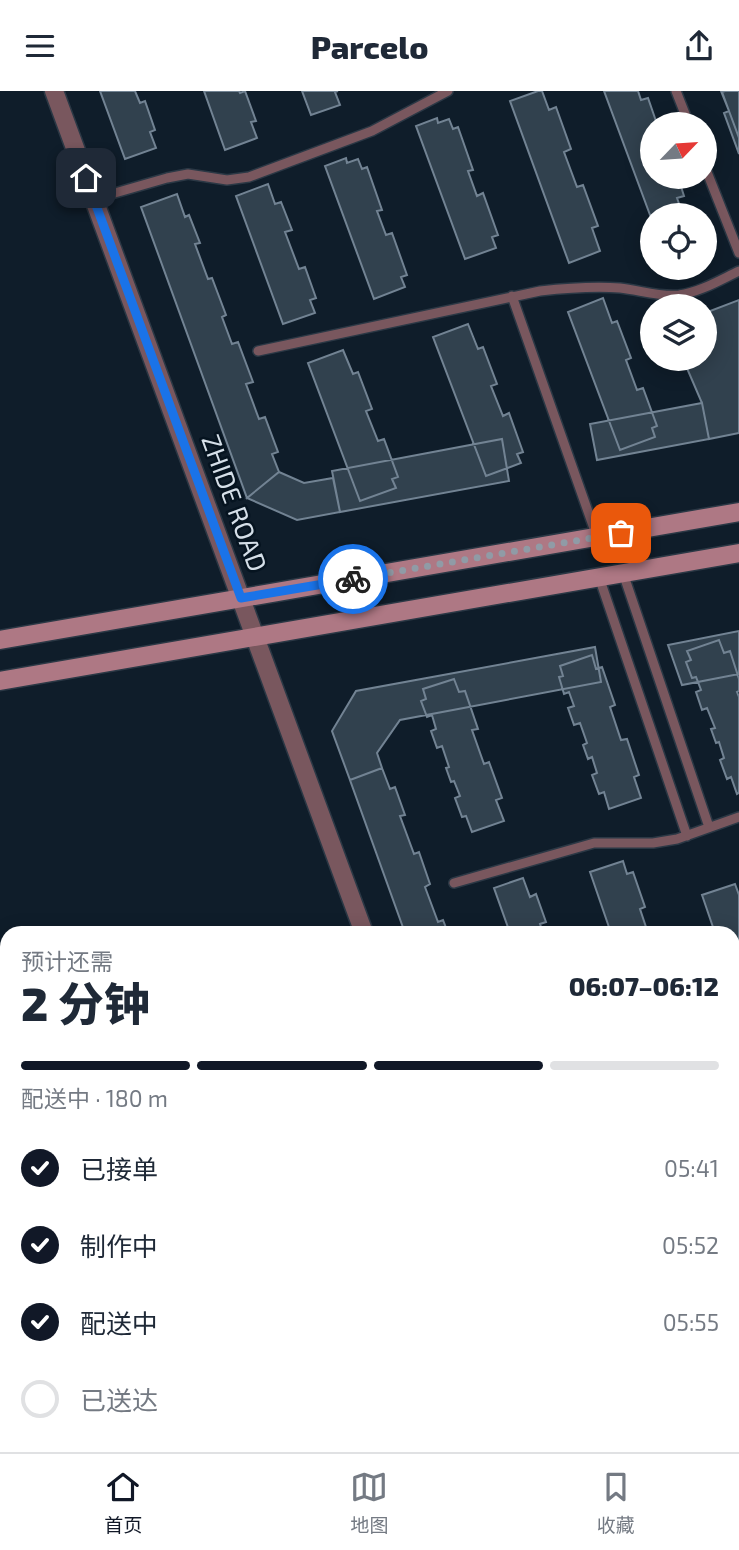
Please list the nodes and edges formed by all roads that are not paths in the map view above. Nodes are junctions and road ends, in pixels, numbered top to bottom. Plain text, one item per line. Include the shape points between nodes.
1 (54, 91) edge
2 (447, 91) edge
3 (676, 91) edge
4 (684, 112) edge
5 (714, 189) edge
6 (94, 199) junction
7 (739, 253) edge
8 (739, 271) edge
9 (512, 296) junction
10 (258, 351) dead end
11 (739, 512) edge
12 (597, 537) junction
13 (739, 553) edge
14 (623, 573) junction
15 (599, 577) junction
16 (241, 598) junction
17 (255, 637) junction
18 (0, 640) edge
19 (0, 681) edge
20 (739, 817) edge
21 (709, 827) junction
22 (687, 836) junction
23 (454, 883) dead end
24 (361, 926) edge

1 - 6 street, ZHIDE ROAD
2 - 6 lane via 372,131 249,177 228,180 188,174
3 - 4 lane
5 - 7 lane
6 - 16 street, ZHIDE ROAD
8 - 9 lane via 683,294 580,286
9 - 10 lane
9 - 12 lane
11 - 12 main road
12 - 16 main road
13 - 14 main road
14 - 15 main road
14 - 21 lane
15 - 17 main road
15 - 22 lane
16 - 17 street, ZHIDE ROAD
16 - 18 main road
17 - 19 main road
17 - 24 street, ZHIDE ROAD
20 - 21 lane
21 - 22 lane
22 - 23 lane via 653,843 594,843

